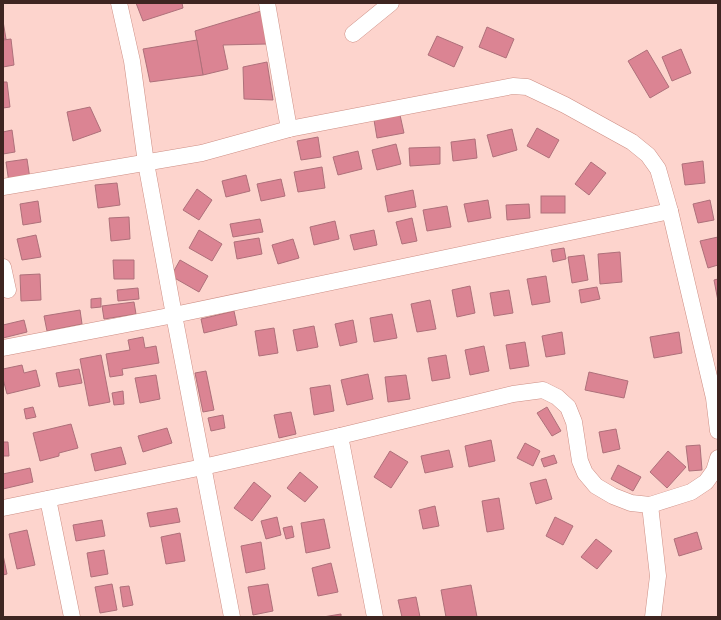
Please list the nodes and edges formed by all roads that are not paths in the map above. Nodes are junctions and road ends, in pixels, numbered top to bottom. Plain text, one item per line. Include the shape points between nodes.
1 (119, 3) edge
2 (267, 3) edge
3 (392, 3) edge
4 (352, 34) dead end
5 (290, 130) junction
6 (146, 163) junction
7 (3, 188) edge
8 (670, 211) junction
9 (3, 267) edge
10 (8, 290) dead end
11 (174, 315) junction
12 (3, 348) edge
13 (718, 431) edge
14 (340, 436) junction
15 (718, 458) edge
16 (203, 467) junction
17 (48, 498) junction
18 (650, 505) junction
19 (3, 508) edge
20 (72, 617) edge
21 (232, 617) edge
22 (375, 617) edge
23 (653, 617) edge

1 - 6 street via 132,61
2 - 5 street
3 - 4 street
5 - 6 street
5 - 8 street via 500,88 526,87 632,142 648,155 658,169
6 - 7 street
6 - 11 street
8 - 11 street
8 - 13 street via 714,398
9 - 10 street
11 - 12 street
11 - 16 street
14 - 16 street
14 - 18 street via 513,394 544,390 557,397 568,408 574,422 580,461 585,473 596,486 631,503
14 - 22 street
15 - 18 street via 714,471 706,482 691,492
16 - 17 street
16 - 21 street
17 - 19 street
17 - 20 street
18 - 23 street via 658,576

